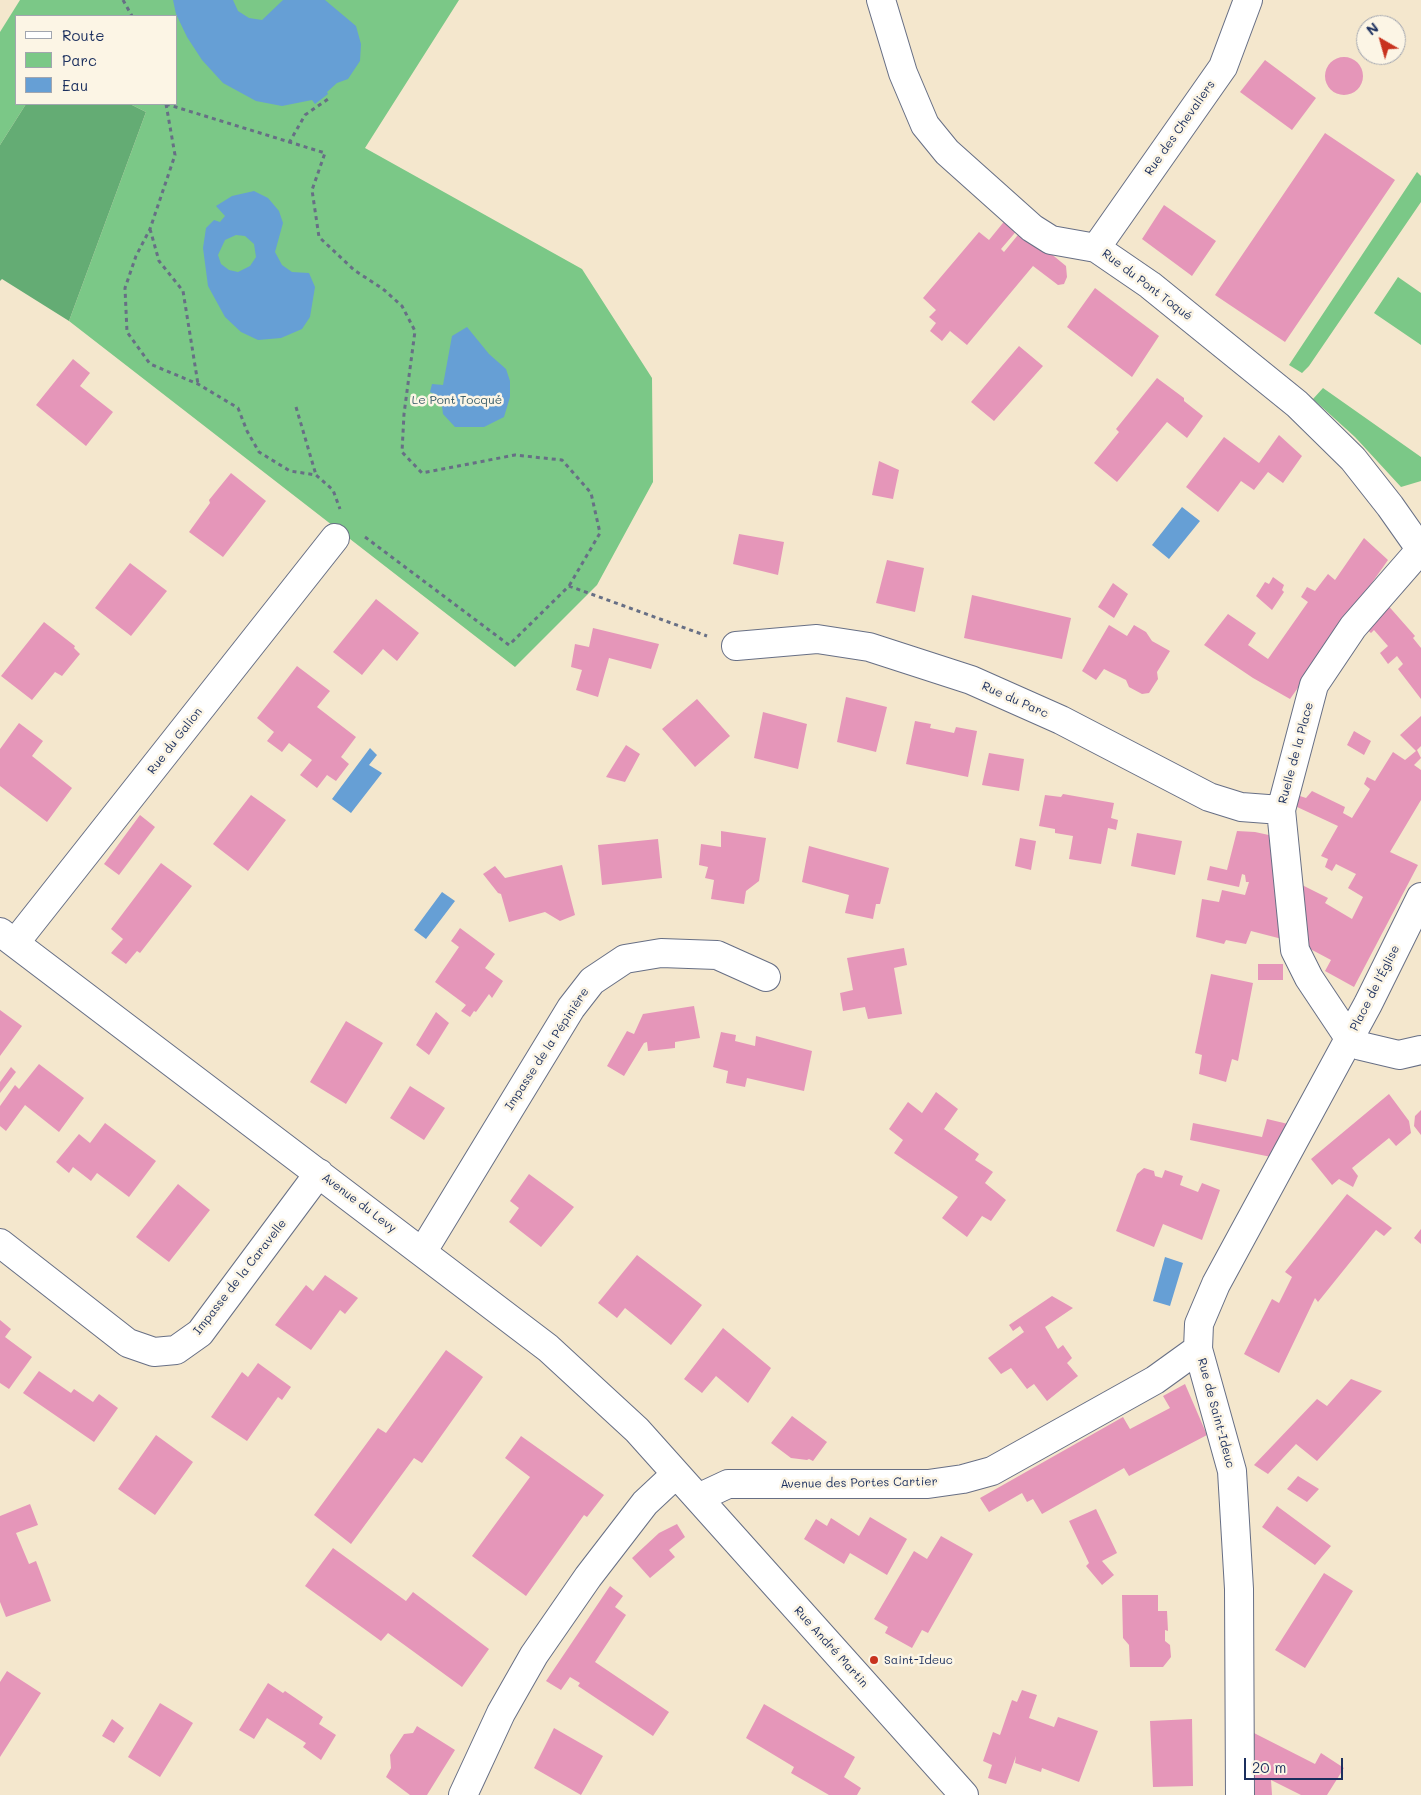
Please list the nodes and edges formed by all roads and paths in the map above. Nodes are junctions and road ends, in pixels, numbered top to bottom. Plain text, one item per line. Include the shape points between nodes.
1 (123, 0) edge
2 (881, 0) edge
3 (1248, 0) edge
4 (131, 15) edge
5 (331, 97) dead end
6 (166, 105) edge
7 (169, 105) edge
8 (289, 143) junction
9 (150, 229) junction
10 (1096, 248) junction
11 (198, 384) junction
12 (296, 407) dead end
13 (316, 475) junction
14 (338, 525) joint
15 (364, 536) dead end
16 (1421, 550) edge
17 (569, 586) junction
18 (736, 646) joint
19 (1281, 810) junction
20 (1421, 897) edge
21 (7, 938) edge
22 (766, 977) dead end
23 (1349, 1038) junction
24 (1421, 1050) edge
25 (319, 1173) junction
26 (0, 1243) edge
27 (423, 1251) junction
28 (1198, 1349) junction
29 (676, 1474) junction
30 (698, 1498) junction
31 (463, 1795) edge
32 (964, 1795) edge
33 (1240, 1795) edge

1 - 4 path
2 - 10 street, Rue du Pont Toqué via 903,74 925,125 947,152 1032,228 1051,240
3 - 10 street, Rue des Chevaliers via 1223,67
5 - 8 path via 305,115
6 - 9 path via 175,155
7 - 8 path
8 - 17 path via 325,153 312,190 319,237 354,270 402,306 415,331 402,452 422,473 515,455 562,460 591,492 600,533
9 - 11 path via 159,261 183,291
9 - 11 path via 125,288 127,332 150,364
10 - 16 street, Rue du Pont Toqué via 1150,285 1297,404 1353,459
11 - 13 path via 238,408 260,452 290,471
12 - 13 path
13 - 14 path via 338,498
14 - 21 street, Rue du Galion
15 - 17 path via 509,645
16 - 19 street, Ruelle de la Place via 1352,628 1314,685
17 - 18 path
18 - 19 street, Rue du Parc via 817,639 869,647 971,680 1061,720 1209,797 1241,806
19 - 23 street, Ruelle de la Place via 1295,950 1309,978
20 - 23 street, Place de l'Église
21 - 25 street, Avenue du Levy
22 - 27 street, Impasse de la Pépinière via 717,955 661,953 625,959 592,981 571,1008
23 - 24 street, Place de l'Église via 1362,1046 1399,1055
23 - 28 street, Rue de Saint-Ideuc via 1216,1284 1200,1324
25 - 26 street, Impasse de la Caravelle via 200,1333 176,1350 154,1352 128,1343
25 - 27 street, Avenue du Levy
27 - 29 street, Avenue du Levy via 548,1348 622,1415
28 - 30 street, Avenue des Portes Cartier via 1154,1380 992,1471 963,1480 928,1484 728,1484
28 - 33 street, Rue de Saint-Ideuc via 1232,1471 1239,1589
29 - 30 street, Avenue du Levy
29 - 31 street via 645,1503 534,1655
30 - 32 street, Rue André Martin

